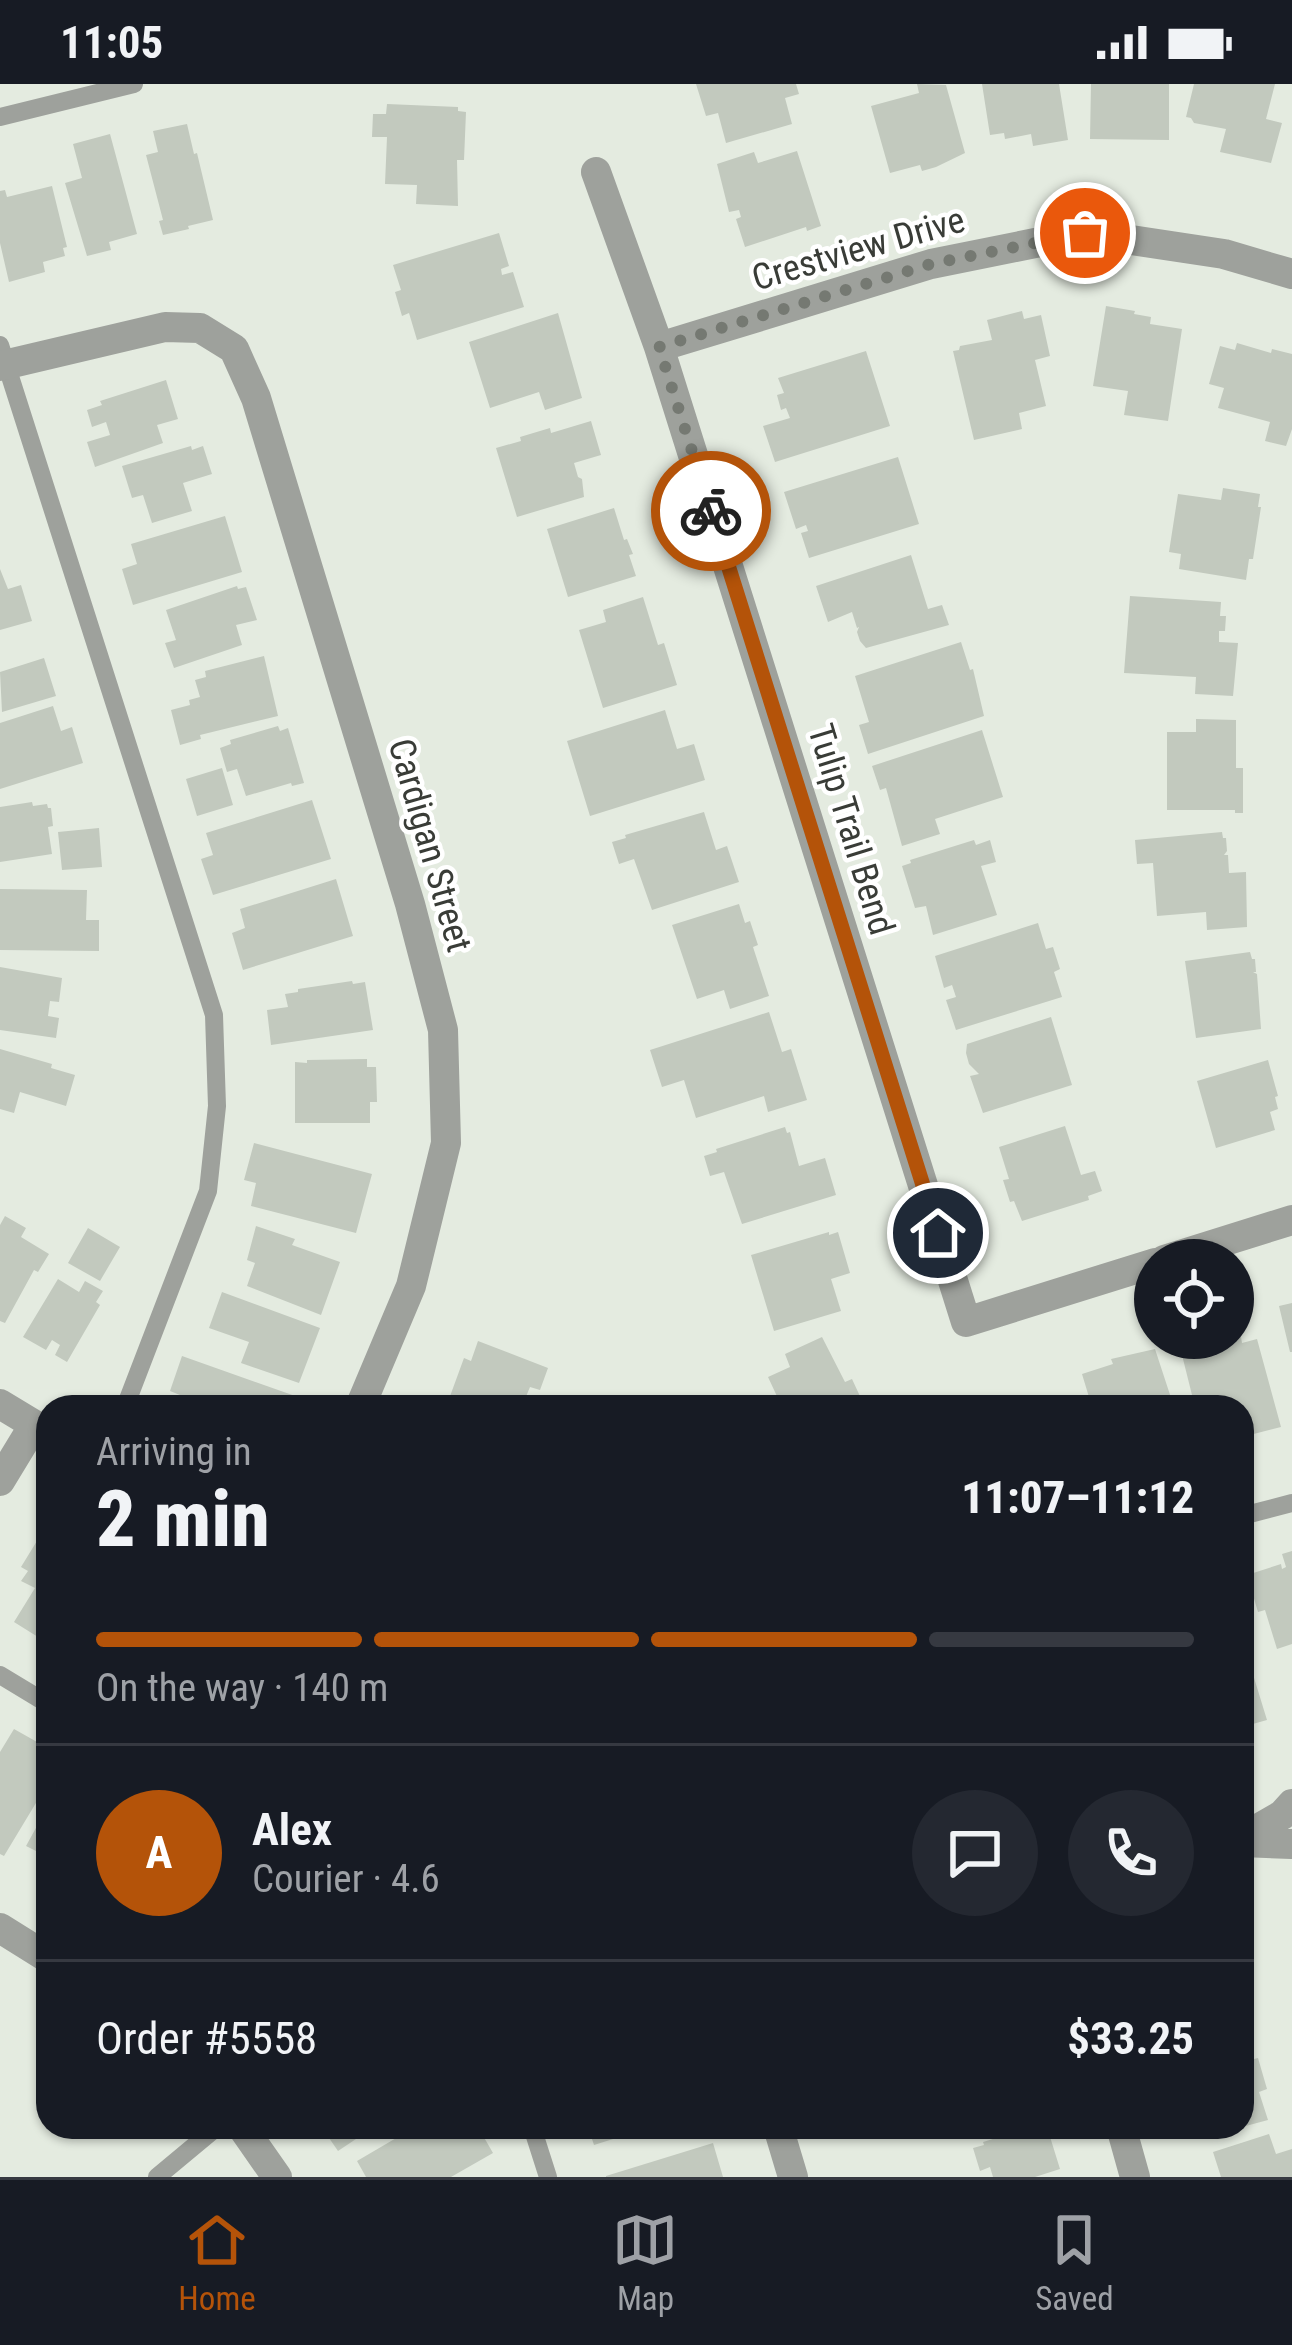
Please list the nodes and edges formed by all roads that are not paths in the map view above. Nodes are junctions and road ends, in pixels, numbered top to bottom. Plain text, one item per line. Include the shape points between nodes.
1 (134, 84) edge
2 (0, 117) edge
3 (596, 172) dead end
4 (1292, 274) edge
5 (659, 347) junction
6 (2, 358) edge
7 (1292, 1220) edge
8 (1231, 1239) edge
9 (1134, 1270) edge
10 (129, 1395) edge
11 (365, 1395) edge
12 (0, 1404) edge
13 (36, 1426) edge
14 (36, 1435) edge
15 (0, 1481) edge
16 (1292, 1503) edge
17 (1254, 1513) edge
18 (0, 1675) edge
19 (36, 1697) edge
20 (1292, 1804) edge
21 (1254, 1832) edge
22 (1254, 1841) edge
23 (1292, 1844) edge
24 (0, 1928) edge
25 (36, 1950) edge
26 (203, 2139) edge
27 (250, 2139) edge
28 (536, 2139) edge
29 (782, 2139) edge
30 (1124, 2139) edge
31 (157, 2177) edge
32 (277, 2177) edge
33 (548, 2177) edge
34 (793, 2177) edge
35 (1135, 2177) edge

1 - 2 lane
3 - 5 street, Tulip Trail Bend
4 - 5 street, Crestview Drive via 1224,254 1085,233 931,264
5 - 9 street, Tulip Trail Bend via 966,1322
6 - 10 lane via 214,1015 218,1106 208,1191
6 - 11 street, Cardigan Street via 165,327 200,328 234,349 256,398 443,1030 446,1143 411,1286
7 - 8 street
12 - 13 street
14 - 15 street
16 - 17 lane
18 - 19 lane
20 - 21 street
22 - 23 street
24 - 25 street
26 - 31 lane
27 - 32 street
28 - 33 lane
29 - 34 street
30 - 35 street

